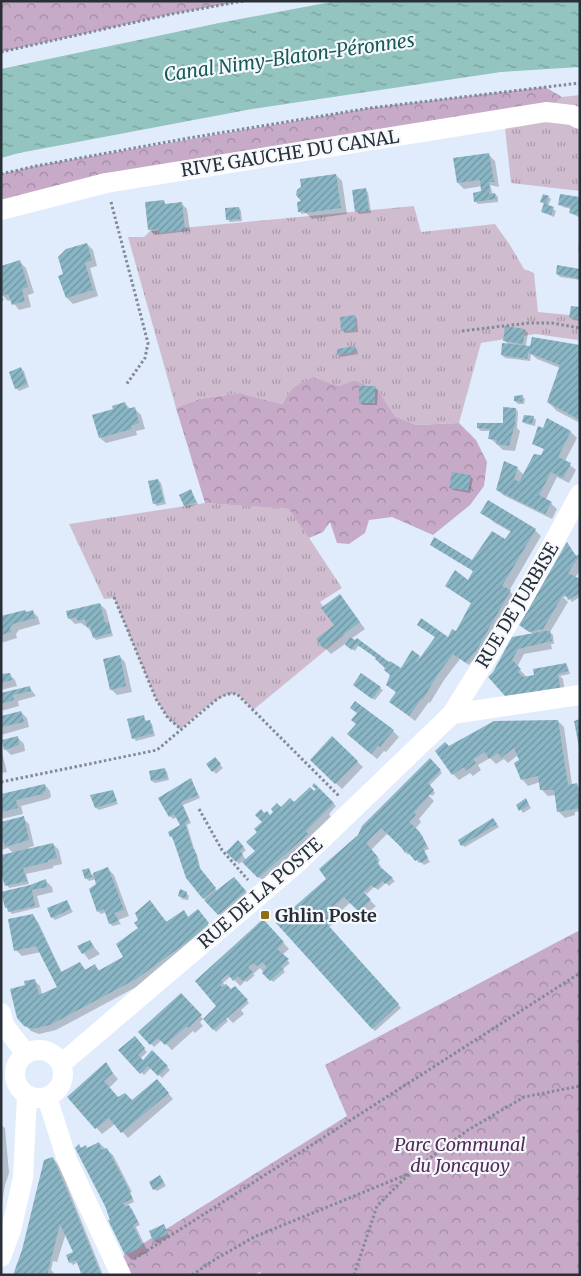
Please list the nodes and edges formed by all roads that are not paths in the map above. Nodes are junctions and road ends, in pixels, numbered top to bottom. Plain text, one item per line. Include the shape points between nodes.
1 (580, 119) edge
2 (1, 210) edge
3 (580, 494) edge
4 (580, 695) edge
5 (452, 714) junction
6 (2, 1021) edge
7 (26, 1054) junction
8 (61, 1064) junction
9 (27, 1096) junction
10 (47, 1097) junction
11 (1, 1257) edge
12 (120, 1272) edge

1 - 2 street, RIVE GAUCHE DU CANAL via 546,112 106,182
3 - 5 street, RUE DE JURBISE via 520,604
4 - 5 street
5 - 8 street, RUE DE LA POSTE via 295,865
6 - 7 street
7 - 8 street via 43,1050 57,1057
7 - 9 street via 19,1060 15,1078
8 - 10 street via 63,1081 60,1088
9 - 10 street
9 - 11 street via 23,1178
10 - 12 street via 67,1160

